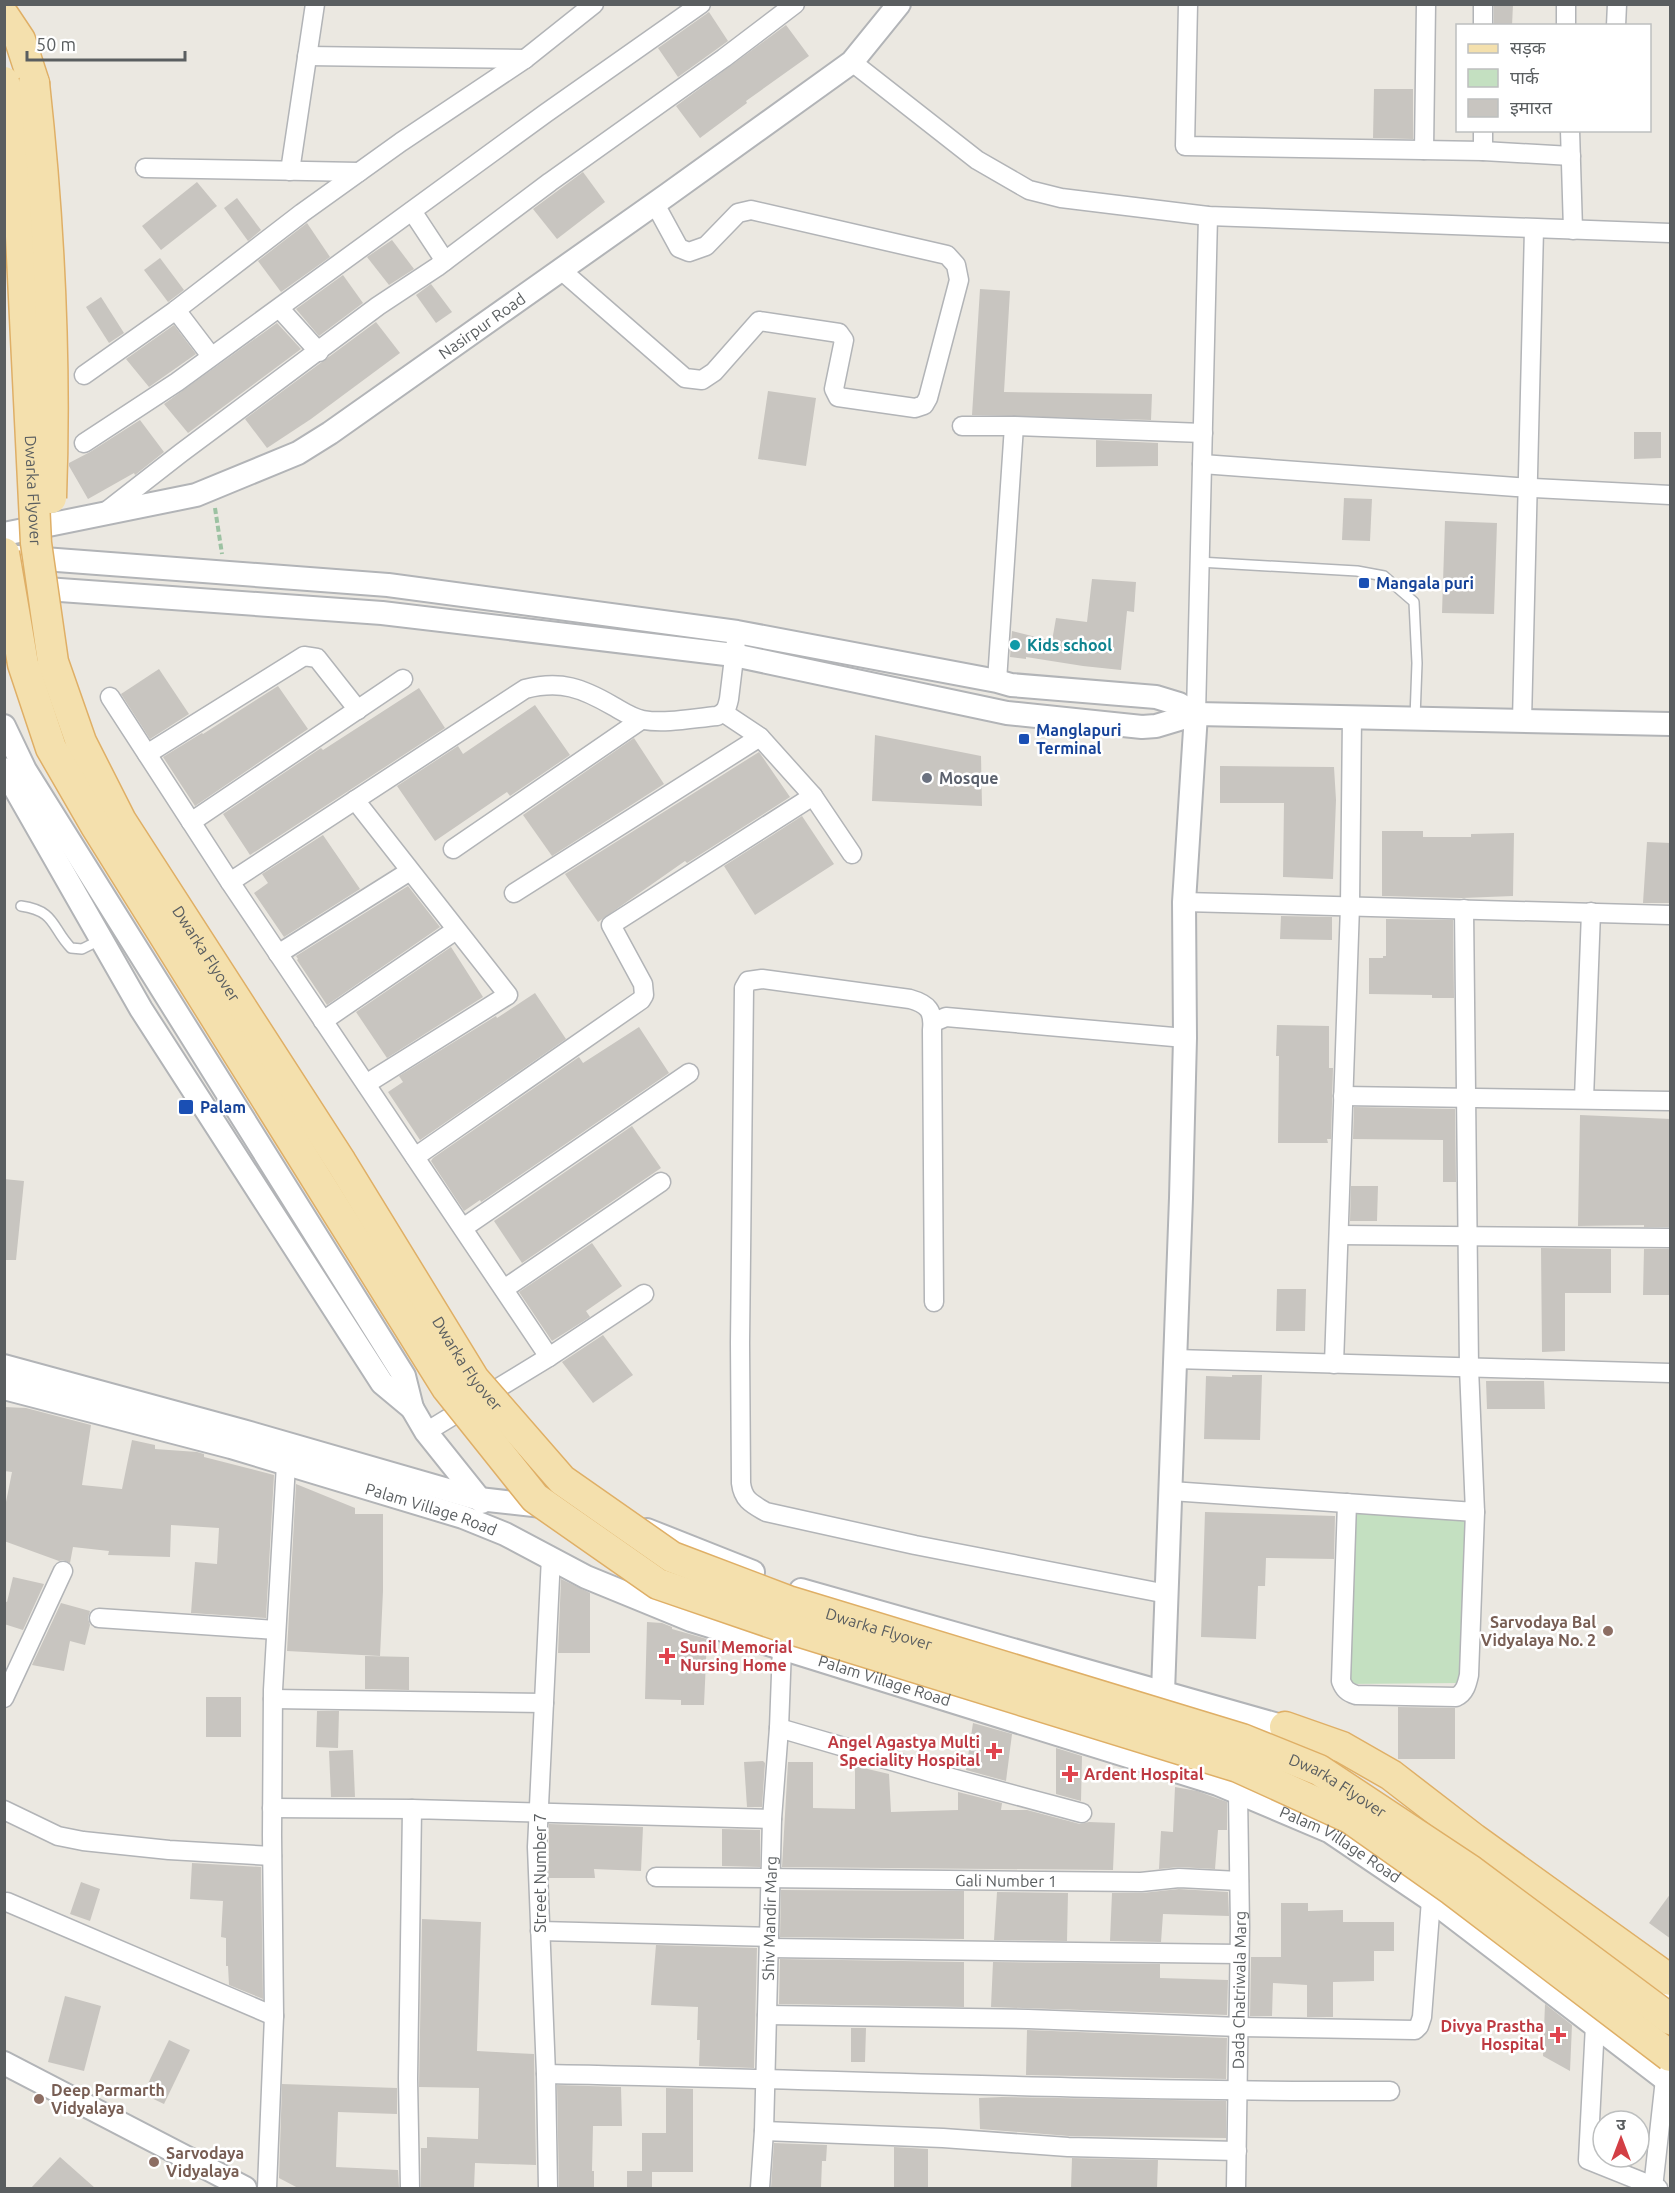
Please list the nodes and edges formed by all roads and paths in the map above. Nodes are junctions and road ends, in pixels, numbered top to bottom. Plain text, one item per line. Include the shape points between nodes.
1 (315, 4) edge
2 (594, 4) edge
3 (701, 4) edge
4 (795, 4) edge
5 (899, 4) edge
6 (1188, 4) edge
7 (1426, 4) edge
8 (1484, 4) edge
9 (1566, 4) edge
10 (1617, 4) edge
11 (4, 16) edge
12 (1483, 24) edge
13 (1566, 24) edge
14 (1616, 24) edge
15 (308, 56) junction
16 (525, 59) junction
17 (852, 62) junction
18 (4, 82) edge
19 (1483, 132) edge
20 (1570, 132) edge
21 (1424, 150) junction
22 (1483, 151) junction
23 (1571, 156) junction
24 (145, 168) dead end
25 (290, 171) junction
26 (359, 172) junction
27 (655, 204) junction
28 (412, 211) junction
29 (1208, 216) junction
30 (1534, 228) junction
31 (1573, 230) junction
32 (1671, 233) edge
33 (445, 261) junction
34 (561, 270) junction
35 (280, 309) junction
36 (176, 310) junction
37 (318, 352) junction
38 (211, 356) junction
39 (84, 375) dead end
40 (962, 426) dead end
41 (1014, 426) junction
42 (1203, 433) junction
43 (84, 443) dead end
44 (1202, 464) junction
45 (1527, 487) junction
46 (213, 489) junction
47 (1671, 495) edge
48 (104, 513) junction
49 (4, 534) edge
50 (4, 555) edge
51 (1199, 562) junction
52 (225, 573) junction
53 (4, 580) edge
54 (9, 599) edge
55 (491, 599) junction
56 (47, 621) junction
57 (490, 626) junction
58 (737, 632) junction
59 (734, 655) junction
60 (403, 679) dead end
61 (998, 681) junction
62 (110, 697) dead end
63 (357, 710) junction
64 (724, 713) junction
65 (1196, 714) junction
66 (1352, 716) junction
67 (1415, 718) junction
68 (641, 720) junction
69 (1522, 721) junction
70 (1671, 724) edge
71 (4, 726) edge
72 (760, 737) junction
73 (147, 754) junction
74 (4, 769) edge
75 (813, 796) junction
76 (355, 800) junction
77 (191, 822) junction
78 (453, 849) dead end
79 (852, 854) dead end
80 (410, 871) junction
81 (230, 882) junction
82 (514, 893) dead end
83 (1184, 902) junction
84 (21, 906) dead end
85 (1350, 906) junction
86 (1464, 909) junction
87 (1591, 912) junction
88 (1671, 915) edge
89 (456, 930) junction
90 (101, 939) junction
91 (278, 954) junction
92 (323, 1021) junction
93 (934, 1022) junction
94 (1185, 1038) junction
95 (689, 1073) dead end
96 (366, 1084) junction
97 (1343, 1096) junction
98 (1465, 1099) junction
99 (1584, 1099) junction
100 (1671, 1101) edge
101 (415, 1157) junction
102 (661, 1182) dead end
103 (463, 1228) junction
104 (1339, 1235) junction
105 (1468, 1236) junction
106 (1671, 1238) edge
107 (504, 1289) junction
108 (644, 1294) dead end
109 (934, 1302) dead end
110 (549, 1357) junction
111 (1175, 1359) junction
112 (1334, 1364) junction
113 (4, 1366) edge
114 (1469, 1368) junction
115 (1671, 1373) edge
116 (4, 1388) edge
117 (412, 1408) junction
118 (426, 1431) junction
119 (286, 1464) junction
120 (1171, 1491) junction
121 (479, 1499) junction
122 (1347, 1503) junction
123 (1475, 1512) junction
124 (505, 1534) junction
125 (551, 1557) junction
126 (63, 1571) dead end
127 (1167, 1594) junction
128 (99, 1618) dead end
129 (276, 1630) junction
130 (782, 1648) junction
131 (1163, 1692) junction
132 (4, 1698) edge
133 (273, 1699) junction
134 (544, 1702) junction
135 (1285, 1727) junction
136 (779, 1728) junction
137 (1151, 1763) junction
138 (1238, 1793) junction
139 (272, 1808) junction
140 (412, 1809) junction
141 (4, 1810) edge
142 (539, 1812) junction
143 (1083, 1813) dead end
144 (772, 1819) junction
145 (272, 1856) junction
146 (656, 1878) dead end
147 (771, 1879) junction
148 (1239, 1881) junction
149 (1431, 1900) junction
150 (8, 1902) dead end
151 (540, 1931) junction
152 (769, 1943) junction
153 (1239, 1954) junction
154 (1671, 1980) edge
155 (1671, 2000) edge
156 (767, 2015) junction
157 (274, 2016) junction
158 (1671, 2019) edge
159 (1595, 2025) junction
160 (1239, 2027) junction
161 (4, 2063) edge
162 (1669, 2072) edge
163 (546, 2074) junction
164 (765, 2078) junction
165 (1390, 2091) dead end
166 (1238, 2092) junction
167 (764, 2132) junction
168 (1237, 2151) junction
169 (1654, 2187) edge
170 (245, 2188) edge
171 (267, 2188) edge
172 (410, 2188) edge
173 (548, 2188) edge
174 (760, 2188) edge
175 (1236, 2188) edge

1 - 15 street
2 - 16 street
3 - 28 street
4 - 33 street
5 - 17 street, Nasirpur Road
6 - 21 street via 1185,146
7 - 21 street
8 - 12 street
9 - 13 street
10 - 14 street
11 - 56 main road, bridge via 20,40 34,83 44,170 54,421
15 - 16 street
15 - 25 street
16 - 26 street
17 - 27 street, Nasirpur Road
17 - 29 street via 976,160 1029,190 1061,198
18 - 56 main road, Dwarka Flyover, bridge via 17,154 36,543
19 - 22 street
20 - 23 street
21 - 22 street
22 - 23 street
23 - 31 street
24 - 25 street
25 - 26 street
26 - 36 street
27 - 34 street, Nasirpur Road
27 - 34 street via 679,248 689,252 706,246 738,213 751,210 947,255 956,265 959,280 924,405 915,408 838,397 834,389 844,340 839,333 759,321 714,372 702,380 685,378
28 - 33 street
28 - 35 street
29 - 30 street
29 - 42 street
30 - 31 street
30 - 45 street
31 - 32 street
33 - 37 street
34 - 46 street, Nasirpur Road via 330,433 298,453
35 - 37 street
35 - 38 street
36 - 38 street
36 - 39 street
37 - 48 street
38 - 43 street
40 - 41 street
41 - 42 street
41 - 61 street
42 - 44 street
44 - 45 street
44 - 51 street
45 - 47 street
45 - 69 street
46 - 48 street, Nasirpur Road
46 - 52 path
48 - 49 street, Nasirpur Road
50 - 52 street
50 - 54 main road, Dwarka Flyover, bridge
51 - 65 street
51 - 67 lane via 1384,576 1414,603
52 - 55 street via 388,585
53 - 54 main road, bridge
54 - 57 street via 382,613
54 - 162 main road, Dwarka Flyover, bridge via 23,664 51,748 96,826 447,1388 535,1498 658,1584 1238,1767 1350,1818 1452,1890
55 - 57 street
55 - 58 street
56 - 158 main road, Dwarka Flyover, bridge via 53,662 81,742 121,821 341,1162 474,1379 562,1480 672,1557 788,1601 1242,1739 1319,1770 1470,1870
57 - 59 street
58 - 59 street
58 - 61 street
59 - 64 street
59 - 65 street via 1007,713 1142,727
60 - 63 street
61 - 65 street via 1156,698
62 - 73 street
63 - 73 street via 317,658 304,656
63 - 77 street
64 - 68 street
64 - 72 street
65 - 66 street
65 - 83 street
66 - 67 street
66 - 85 street
67 - 69 street
68 - 76 street via 572,686 525,689
68 - 78 street
69 - 70 street
71 - 117 street via 25,770 404,1376
72 - 75 street
72 - 82 street
73 - 77 street
74 - 90 street
75 - 79 street
75 - 101 street via 611,925 643,984 641,1000
76 - 80 street
76 - 81 street
77 - 81 street
80 - 89 street
80 - 91 street
81 - 91 street
83 - 85 street
83 - 94 street
84 - 90 lane via 45,914 71,948 82,949
85 - 86 street
85 - 97 street
86 - 87 street
86 - 98 street
87 - 88 street
87 - 99 street
89 - 92 street
89 - 96 street via 508,994
90 - 117 street via 141,1009 382,1383
91 - 92 street
92 - 96 street
93 - 94 street via 946,1017
93 - 109 street
93 - 127 street via 926,1005 910,999 762,979 746,984 740,1343 742,1493 766,1512
94 - 111 street
95 - 103 street
96 - 101 street
97 - 98 street
97 - 104 street
98 - 99 street
98 - 105 street
99 - 100 street
101 - 103 street
102 - 107 street
103 - 107 street
104 - 105 street
104 - 112 street
105 - 106 street
105 - 114 street
107 - 110 street
108 - 110 street
110 - 118 street
111 - 112 street
111 - 120 street
112 - 114 street
113 - 121 street, Palam Village Road
114 - 115 street
114 - 123 street
116 - 119 street, Palam Village Road
117 - 118 street
118 - 121 street
119 - 124 street, Palam Village Road via 463,1517
119 - 129 street
120 - 122 street
120 - 127 street
121 - 124 street
121 - 131 street, Palam Village Road via 591,1512 662,1535 793,1588
122 - 123 street
122 - 123 street via 1341,1681 1343,1688 1356,1695 1461,1695 1469,1675
124 - 125 street, Palam Village Road
125 - 130 street, Palam Village Road via 586,1577 691,1620
125 - 134 street, Street Number 7
126 - 132 street
127 - 131 street
128 - 129 street
129 - 133 street
130 - 136 street, Shiv Mandir Marg
130 - 137 street, Palam Village Road
131 - 135 street, Palam Village Road
131 - 137 street
133 - 134 street
133 - 139 street
134 - 142 street, Street Number 7
135 - 154 main road via 1342,1747 1391,1775
135 - 155 street, Palam Village Road via 1386,1783
136 - 143 street
136 - 144 street, Shiv Mandir Marg
137 - 138 street, Palam Village Road
138 - 148 street, Dada Chatriwala Marg
138 - 149 street, Palam Village Road via 1329,1831
139 - 140 street
139 - 145 street
140 - 142 street
140 - 172 street
141 - 145 street via 57,1836 83,1841
142 - 144 street
142 - 151 street, Street Number 7
144 - 147 street, Shiv Mandir Marg
145 - 157 street
146 - 147 street, Gali Number 1
147 - 148 street, Gali Number 1
147 - 152 street, Shiv Mandir Marg
148 - 153 street, Dada Chatriwala Marg
149 - 159 street, Palam Village Road
149 - 160 street via 1422,2017 1415,2030
150 - 157 street
151 - 152 street
151 - 163 street, Street Number 7
152 - 153 street
152 - 156 street, Shiv Mandir Marg
153 - 160 street, Dada Chatriwala Marg
156 - 160 street
156 - 164 street, Shiv Mandir Marg
157 - 171 street
159 - 162 street, Palam Village Road
159 - 169 street via 1588,2160
160 - 166 street, Dada Chatriwala Marg
161 - 170 street
162 - 169 street
163 - 164 street
163 - 173 street, Street Number 7
164 - 166 street
164 - 167 street, Shiv Mandir Marg
165 - 166 street
166 - 168 street, Dada Chatriwala Marg
167 - 168 street
167 - 174 street, Shiv Mandir Marg
168 - 175 street, Dada Chatriwala Marg

